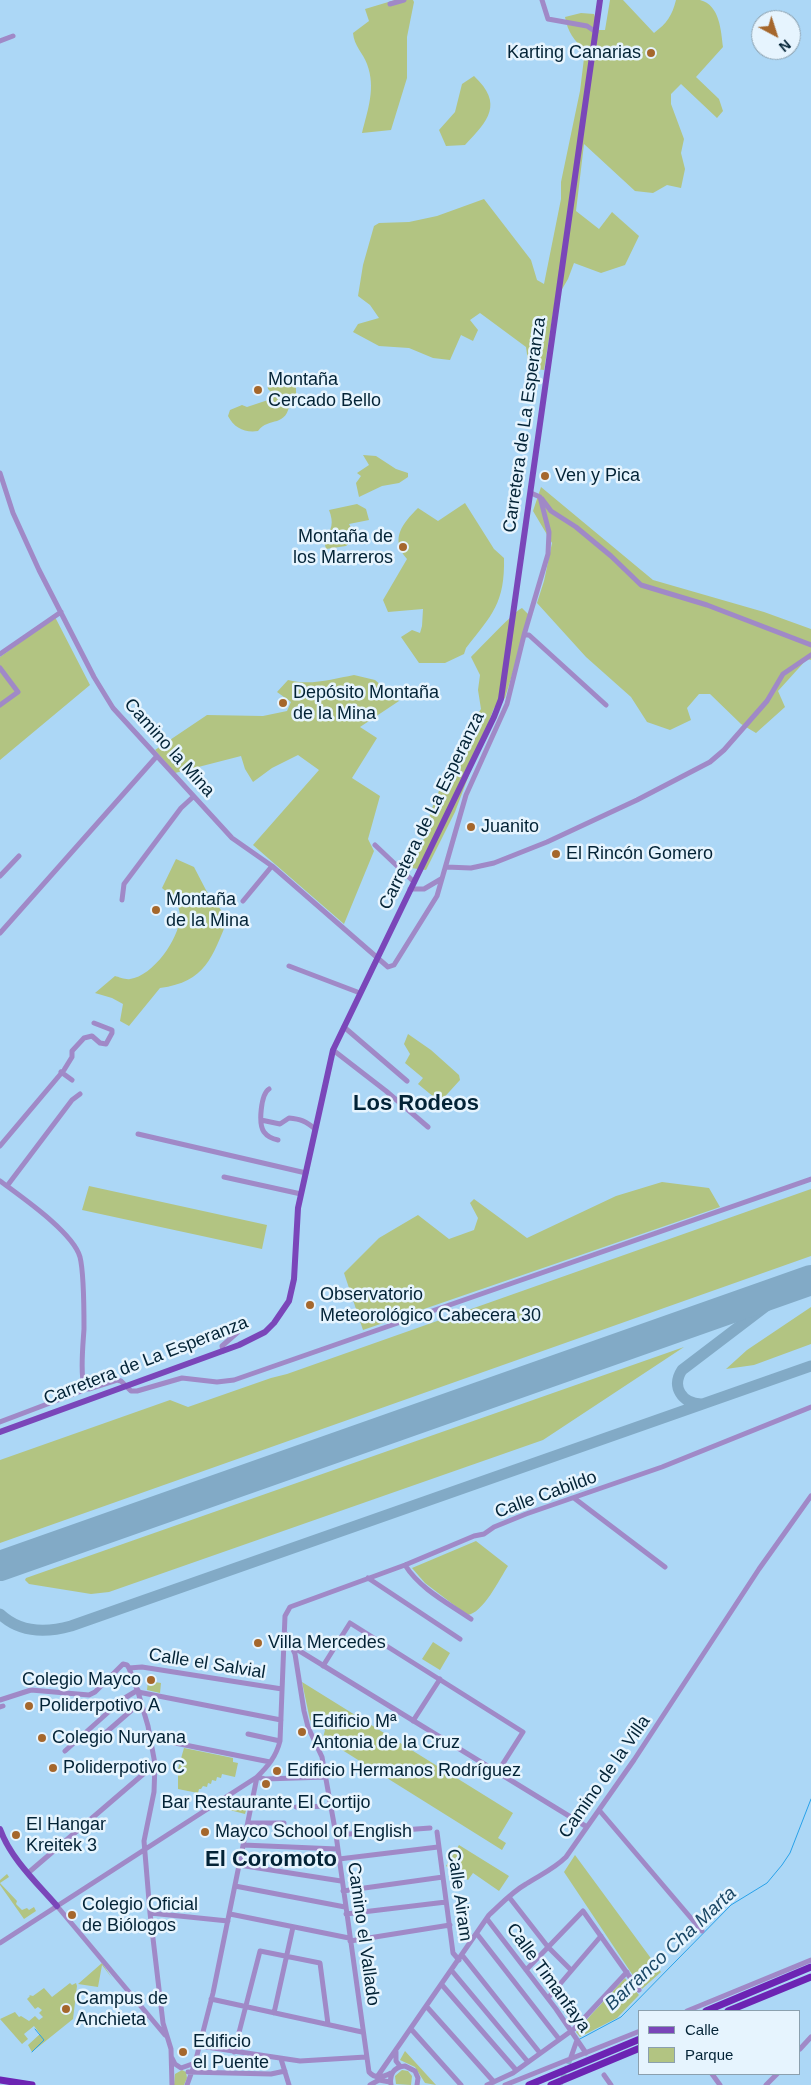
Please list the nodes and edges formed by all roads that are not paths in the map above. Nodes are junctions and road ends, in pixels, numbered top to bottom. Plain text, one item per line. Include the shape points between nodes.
1 (404, 0) edge
2 (542, 0) edge
3 (600, 0) edge
4 (390, 4) dead end
5 (596, 32) junction
6 (13, 36) dead end
7 (0, 41) edge
8 (0, 473) edge
9 (530, 493) junction
10 (540, 497) junction
11 (61, 612) junction
12 (524, 635) junction
13 (811, 645) edge
14 (0, 654) edge
15 (811, 655) edge
16 (0, 668) edge
17 (0, 705) edge
18 (606, 705) dead end
19 (157, 756) junction
20 (194, 797) junction
21 (375, 845) dead end
22 (19, 856) dead end
23 (272, 866) junction
24 (446, 867) junction
25 (0, 876) edge
26 (442, 879) junction
27 (412, 885) junction
28 (122, 900) dead end
29 (243, 901) dead end
30 (0, 933) edge
31 (378, 957) junction
32 (289, 966) dead end
33 (360, 993) junction
34 (94, 1023) dead end
35 (344, 1027) junction
36 (333, 1050) junction
37 (61, 1072) junction
38 (72, 1080) dead end
39 (407, 1081) dead end
40 (269, 1089) dead end
41 (80, 1094) dead end
42 (261, 1120) junction
43 (428, 1127) dead end
44 (315, 1129) junction
45 (138, 1134) dead end
46 (278, 1140) dead end
47 (0, 1146) edge
48 (306, 1173) junction
49 (224, 1177) dead end
50 (811, 1179) edge
51 (0, 1180) edge
52 (4, 1186) edge
53 (301, 1194) junction
54 (241, 1323) dead end
55 (223, 1351) junction
56 (125, 1387) junction
57 (87, 1389) junction
58 (811, 1407) edge
59 (0, 1422) edge
60 (0, 1432) edge
61 (811, 1496) edge
62 (574, 1498) junction
63 (405, 1565) junction
64 (665, 1567) dead end
65 (368, 1578) junction
66 (471, 1619) dead end
67 (284, 1632) junction
68 (460, 1639) dead end
69 (284, 1653) junction
70 (298, 1653) junction
71 (283, 1661) junction
72 (296, 1662) junction
73 (128, 1666) junction
74 (323, 1666) junction
75 (440, 1679) junction
76 (282, 1689) junction
77 (138, 1691) junction
78 (0, 1700) edge
79 (141, 1702) junction
80 (281, 1720) junction
81 (413, 1721) junction
82 (248, 1734) dead end
83 (150, 1738) junction
84 (280, 1741) junction
85 (94, 1742) dead end
86 (64, 1751) dead end
87 (270, 1762) junction
88 (154, 1764) junction
89 (497, 1773) junction
90 (257, 1777) junction
91 (326, 1777) junction
92 (331, 1806) junction
93 (296, 1807) dead end
94 (599, 1810) junction
95 (248, 1823) junction
96 (284, 1823) dead end
97 (587, 1827) junction
98 (0, 1828) edge
99 (430, 1828) dead end
100 (437, 1832) dead end
101 (336, 1835) junction
102 (243, 1846) junction
103 (438, 1847) junction
104 (146, 1848) junction
105 (337, 1849) junction
106 (339, 1859) junction
107 (240, 1865) junction
108 (28, 1873) junction
109 (443, 1877) junction
110 (341, 1881) junction
111 (235, 1886) junction
112 (343, 1892) junction
113 (509, 1897) junction
114 (446, 1902) junction
115 (57, 1906) junction
116 (344, 1907) junction
117 (150, 1913) junction
118 (230, 1914) junction
119 (346, 1914) junction
120 (487, 1919) junction
121 (228, 1921) junction
122 (450, 1926) junction
123 (293, 1927) junction
124 (702, 1931) dead end
125 (477, 1934) junction
126 (601, 1936) junction
127 (350, 1939) junction
128 (0, 1943) edge
129 (548, 1947) junction
130 (287, 1956) junction
131 (460, 1958) junction
132 (811, 1960) edge
133 (811, 1967) edge
134 (526, 1970) junction
135 (571, 1970) junction
136 (452, 1971) junction
137 (627, 1972) junction
138 (811, 1976) edge
139 (442, 1985) junction
140 (639, 1990) dead end
141 (548, 1998) junction
142 (211, 2000) junction
143 (245, 2007) junction
144 (427, 2008) junction
145 (689, 2010) edge
146 (708, 2010) edge
147 (730, 2010) edge
148 (274, 2013) junction
149 (163, 2023) junction
150 (328, 2024) junction
151 (156, 2025) junction
152 (411, 2029) junction
153 (571, 2031) junction
154 (362, 2032) junction
155 (638, 2032) edge
156 (811, 2037) edge
157 (167, 2038) junction
158 (559, 2039) junction
159 (576, 2040) junction
160 (638, 2040) edge
161 (200, 2046) junction
162 (801, 2048) edge
163 (638, 2049) edge
164 (397, 2050) junction
165 (234, 2052) junction
166 (540, 2053) junction
167 (586, 2053) junction
168 (171, 2055) junction
169 (366, 2057) junction
170 (571, 2057) tunnel mouth
171 (281, 2059) junction
172 (528, 2062) junction
173 (195, 2063) junction
174 (400, 2066) junction
175 (516, 2070) junction
176 (187, 2071) junction
177 (285, 2071) junction
178 (392, 2073) junction
179 (604, 2074) dead end
180 (776, 2075) edge
181 (172, 2077) junction
182 (377, 2077) junction
183 (0, 2080) edge
184 (494, 2082) junction
185 (391, 2084) edge
186 (419, 2084) edge
187 (32, 2085) edge
188 (172, 2085) edge
189 (188, 2085) edge
190 (289, 2085) edge
191 (370, 2085) edge
192 (461, 2085) edge
193 (487, 2085) edge
194 (505, 2085) edge
195 (529, 2085) edge
196 (551, 2085) edge
197 (611, 2085) edge
198 (766, 2085) edge

1 - 4 street
2 - 5 street via 548,19 587,26
3 - 5 main road, Carretera de La Esperanza
5 - 9 main road, Carretera de La Esperanza
6 - 7 street
8 - 11 street, Camino la Mina via 13,513
9 - 10 street
9 - 27 main road, Carretera de La Esperanza via 501,699
10 - 12 street via 549,544
10 - 13 street via 551,512 576,527 641,585 707,605
11 - 14 street
11 - 19 street, Camino la Mina via 113,708
12 - 18 street via 529,635
12 - 24 street via 507,704 466,795
15 - 24 street via 784,674 767,701 710,762 547,842 494,863 471,868
16 - 17 street via 18,692
19 - 20 street, Camino la Mina
19 - 30 street
20 - 23 street, Camino la Mina via 232,838
20 - 28 street via 181,808 124,884
21 - 27 street
22 - 25 street
23 - 29 street
23 - 31 street, Camino la Mina
24 - 26 street
26 - 27 street via 424,889
26 - 31 street via 431,908 394,965 388,967
27 - 31 main road, Carretera de La Esperanza
31 - 33 main road, Carretera de La Esperanza
32 - 33 street
33 - 35 main road, Carretera de La Esperanza
34 - 37 street via 112,1030 106,1044 87,1036 73,1050 71,1059
35 - 36 main road, Carretera de La Esperanza
35 - 39 street
36 - 43 street
36 - 44 main road, Carretera de La Esperanza
37 - 38 street
37 - 47 street
40 - 42 street via 263,1095
41 - 52 street
42 - 44 street via 280,1124 289,1118 298,1119
42 - 46 street via 263,1131
44 - 48 main road, Carretera de La Esperanza
45 - 48 street
48 - 53 main road, Carretera de La Esperanza
49 - 53 street
50 - 56 street via 234,1380 217,1382 182,1378 136,1391
51 - 52 street
52 - 57 street via 58,1228 80,1257 83,1384
53 - 55 main road, Carretera de La Esperanza via 294,1279 285,1307 264,1332
54 - 55 street via 238,1332 222,1346
55 - 56 main road, Carretera de La Esperanza
56 - 57 street via 117,1380
56 - 60 main road, Carretera de La Esperanza
57 - 59 street
58 - 62 street, Calle Cabildo via 662,1468
61 - 94 street, Camino de la Villa
62 - 63 street, Calle Cabildo via 494,1526 484,1534
62 - 64 street
63 - 65 street, Calle Cabildo
63 - 66 street via 432,1592
65 - 67 street, Calle Cabildo via 290,1607 285,1616
65 - 68 street
67 - 69 street
67 - 70 street
69 - 70 street
69 - 71 street
70 - 72 street, Camino el Vallado
70 - 74 street
71 - 72 street
71 - 76 street
72 - 91 street, Camino el Vallado via 308,1727 322,1757
73 - 76 street, Calle el Salvial
73 - 77 street
73 - 78 street via 123,1664 89,1695 31,1690
74 - 75 street via 350,1623
74 - 81 street
75 - 81 street
75 - 89 street via 523,1732
76 - 80 street
77 - 79 street
77 - 80 street
77 - 86 street via 123,1698
79 - 83 street
79 - 85 street
80 - 84 street
81 - 89 street
82 - 84 street
83 - 87 street
83 - 88 street
84 - 87 street
87 - 90 street
88 - 104 street via 152,1799 144,1841
88 - 108 street
89 - 97 street
90 - 91 street
90 - 95 street
90 - 104 street
91 - 92 street, Camino el Vallado
92 - 93 street
92 - 101 street, Camino el Vallado
94 - 97 street, Camino de la Villa
94 - 124 street
95 - 96 street
95 - 102 street
97 - 113 street, Camino de la Villa via 560,1863
98 - 108 main road via 11,1852
99 - 101 street
100 - 103 street, Calle Airam
101 - 105 street, Camino el Vallado
102 - 105 street
102 - 107 street
103 - 106 street
103 - 109 street, Calle Airam
104 - 115 street
104 - 117 street
105 - 106 street, Camino el Vallado
106 - 110 street, Camino el Vallado
107 - 110 street
107 - 111 street
108 - 115 main road
109 - 112 street
109 - 114 street, Calle Airam
110 - 112 street, Camino el Vallado
111 - 116 street
111 - 118 street
112 - 116 street, Camino el Vallado
113 - 120 street, Camino de la Villa
113 - 129 street
114 - 119 street
114 - 122 street, Calle Airam
115 - 128 street
115 - 151 street
116 - 119 street, Camino el Vallado
117 - 121 street
117 - 149 street
118 - 121 street
118 - 123 street
119 - 127 street, Camino el Vallado
120 - 125 street, Camino de la Villa
120 - 134 street, Calle Timanfaya
121 - 142 street
122 - 127 street
122 - 131 street, Calle Airam via 453,1953
123 - 127 street
123 - 130 street
125 - 131 street, Camino de la Villa
125 - 158 street
126 - 129 street via 583,1911
126 - 135 street
126 - 137 street
127 - 154 street, Camino el Vallado
129 - 134 street
129 - 135 street
130 - 143 street via 260,1952
130 - 148 street
130 - 150 street via 320,1963
131 - 136 street, Camino de la Villa
131 - 166 street, Calle Airam
132 - 145 street
133 - 146 highway
134 - 141 street, Calle Timanfaya
135 - 141 street
136 - 139 street, Camino de la Villa
136 - 172 street
137 - 140 street
137 - 153 street
138 - 147 highway
139 - 144 street, Camino de la Villa
139 - 175 street
141 - 153 street, Calle Timanfaya
142 - 143 street
142 - 161 street
143 - 148 street
143 - 165 street
144 - 152 street, Camino de la Villa
144 - 184 street
148 - 150 street
149 - 151 street
149 - 157 street
150 - 154 street
151 - 157 street
152 - 164 street, Camino de la Villa
152 - 192 street
153 - 158 street
153 - 159 street, Calle Timanfaya
154 - 169 street, Camino el Vallado
155 - 167 street
156 - 162 street
157 - 168 street
158 - 166 street
159 - 167 street, Calle Timanfaya
159 - 170 street
160 - 195 highway
161 - 165 street
161 - 173 street
163 - 196 highway
164 - 174 street via 395,2057
164 - 182 street, Camino de la Villa
165 - 171 street
166 - 172 street
167 - 194 street
168 - 176 street via 175,2064
168 - 181 street
169 - 171 street via 305,2062
169 - 182 street, Camino el Vallado via 368,2072
171 - 177 street
172 - 175 street
173 - 176 street
173 - 176 street
174 - 178 street
174 - 186 street via 412,2068
175 - 184 street
176 - 177 street via 272,2074
176 - 181 street via 174,2072
176 - 189 street
177 - 190 street
178 - 182 street
178 - 185 street
179 - 197 street
180 - 198 street
181 - 188 street
183 - 187 highway
184 - 193 street
185 - 191 street via 383,2080

